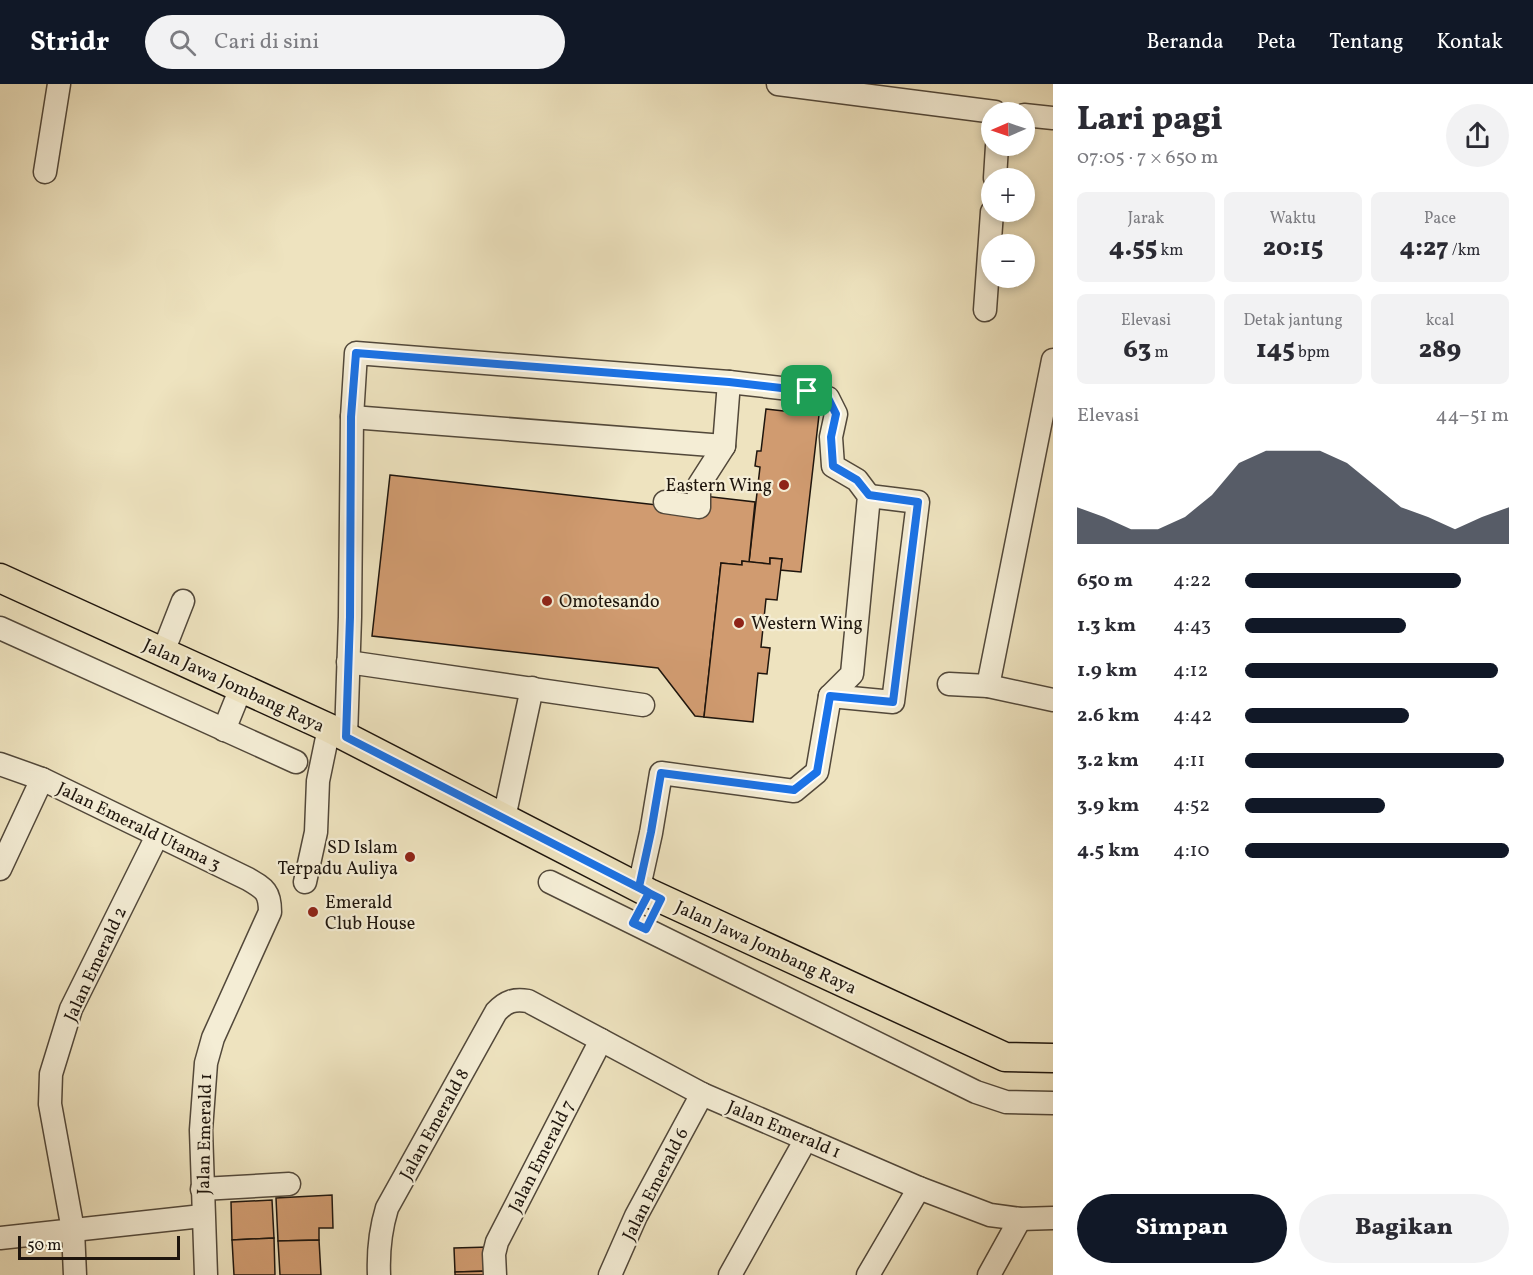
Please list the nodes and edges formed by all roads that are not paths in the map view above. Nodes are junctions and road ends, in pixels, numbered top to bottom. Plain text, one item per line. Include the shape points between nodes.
1 (59, 84) edge
2 (778, 84) edge
3 (981, 110) edge
4 (1035, 116) edge
5 (1053, 118) edge
6 (45, 172) dead end
7 (991, 222) edge
8 (985, 310) dead end
9 (1053, 360) edge
10 (729, 382) junction
11 (351, 417) junction
12 (724, 446) junction
13 (869, 495) junction
14 (665, 502) dead end
15 (0, 578) edge
16 (183, 601) dead end
17 (0, 628) edge
18 (163, 652) junction
19 (348, 662) junction
20 (949, 684) dead end
21 (988, 686) junction
22 (241, 688) junction
23 (531, 688) junction
24 (830, 696) junction
25 (1053, 700) edge
26 (643, 705) dead end
27 (224, 730) junction
28 (337, 732) junction
29 (296, 762) dead end
30 (0, 764) edge
31 (42, 779) junction
32 (504, 818) junction
33 (157, 836) junction
34 (0, 869) edge
35 (305, 882) dead end
36 (550, 882) dead end
37 (649, 893) junction
38 (270, 899) joint
39 (639, 926) junction
40 (528, 1001) joint
41 (601, 1041) junction
42 (1053, 1058) edge
43 (702, 1094) junction
44 (1053, 1103) edge
45 (806, 1139) junction
46 (289, 1184) dead end
47 (919, 1188) junction
48 (202, 1189) junction
49 (202, 1216) junction
50 (1053, 1218) edge
51 (1020, 1219) junction
52 (73, 1230) junction
53 (0, 1238) edge
54 (75, 1275) edge
55 (206, 1275) edge
56 (379, 1275) edge
57 (495, 1275) edge
58 (610, 1275) edge
59 (729, 1275) edge
60 (868, 1275) edge
61 (989, 1275) edge

1 - 6 street
2 - 3 street
4 - 5 street
7 - 8 street
9 - 21 street
10 - 11 street via 356,353
10 - 12 street
10 - 13 street via 807,391 828,398 836,414 831,437 833,466 857,480
11 - 12 street
11 - 19 street
12 - 14 street via 699,485 699,507
13 - 24 street via 852,674
13 - 24 street via 918,502 893,702
15 - 18 main road, Jalan Jawa Jombang Raya
16 - 18 street
17 - 27 street
18 - 22 main road, Jalan Jawa Jombang Raya
19 - 23 street
19 - 28 street
20 - 21 street
21 - 25 street
22 - 27 street
22 - 28 main road, Jalan Jawa Jombang Raya
23 - 26 street
23 - 32 street
24 - 37 street via 817,772 794,790 661,773 651,832
27 - 29 street
28 - 32 main road, Jalan Jawa Jombang Raya
28 - 35 street via 318,781 316,832
30 - 31 street, Jalan Emerald Utama 3
31 - 33 street, Jalan Emerald Utama 3
31 - 34 street
32 - 37 main road, Jalan Jawa Jombang Raya
33 - 38 street, Jalan Emerald Utama 3 via 248,879 264,889
33 - 52 street, Jalan Emerald 2 via 71,1009 51,1074 50,1104
36 - 39 street
37 - 39 street
37 - 42 main road, Jalan Jawa Jombang Raya via 1005,1057
38 - 48 street, Jalan Emerald 1 via 270,912 213,1038 206,1063
39 - 44 street via 976,1092 1006,1102
40 - 41 street, Jalan Emerald 1
40 - 56 street, Jalan Emerald 8 via 505,1002 496,1012 387,1208 378,1252
41 - 43 street, Jalan Emerald 1
41 - 57 street, Jalan Emerald 7 via 497,1242
43 - 45 street, Jalan Emerald 1
43 - 58 street, Jalan Emerald 6 via 636,1216
45 - 47 street, Jalan Emerald 1
45 - 59 street
46 - 48 street
47 - 51 street, Jalan Emerald 1 via 990,1215
47 - 60 street
48 - 49 street, Jalan Emerald 1
49 - 52 street
49 - 55 street, Jalan Emerald 1
50 - 51 street, Jalan Emerald 1
51 - 61 street
52 - 53 street
52 - 54 street, Jalan Emerald 2

